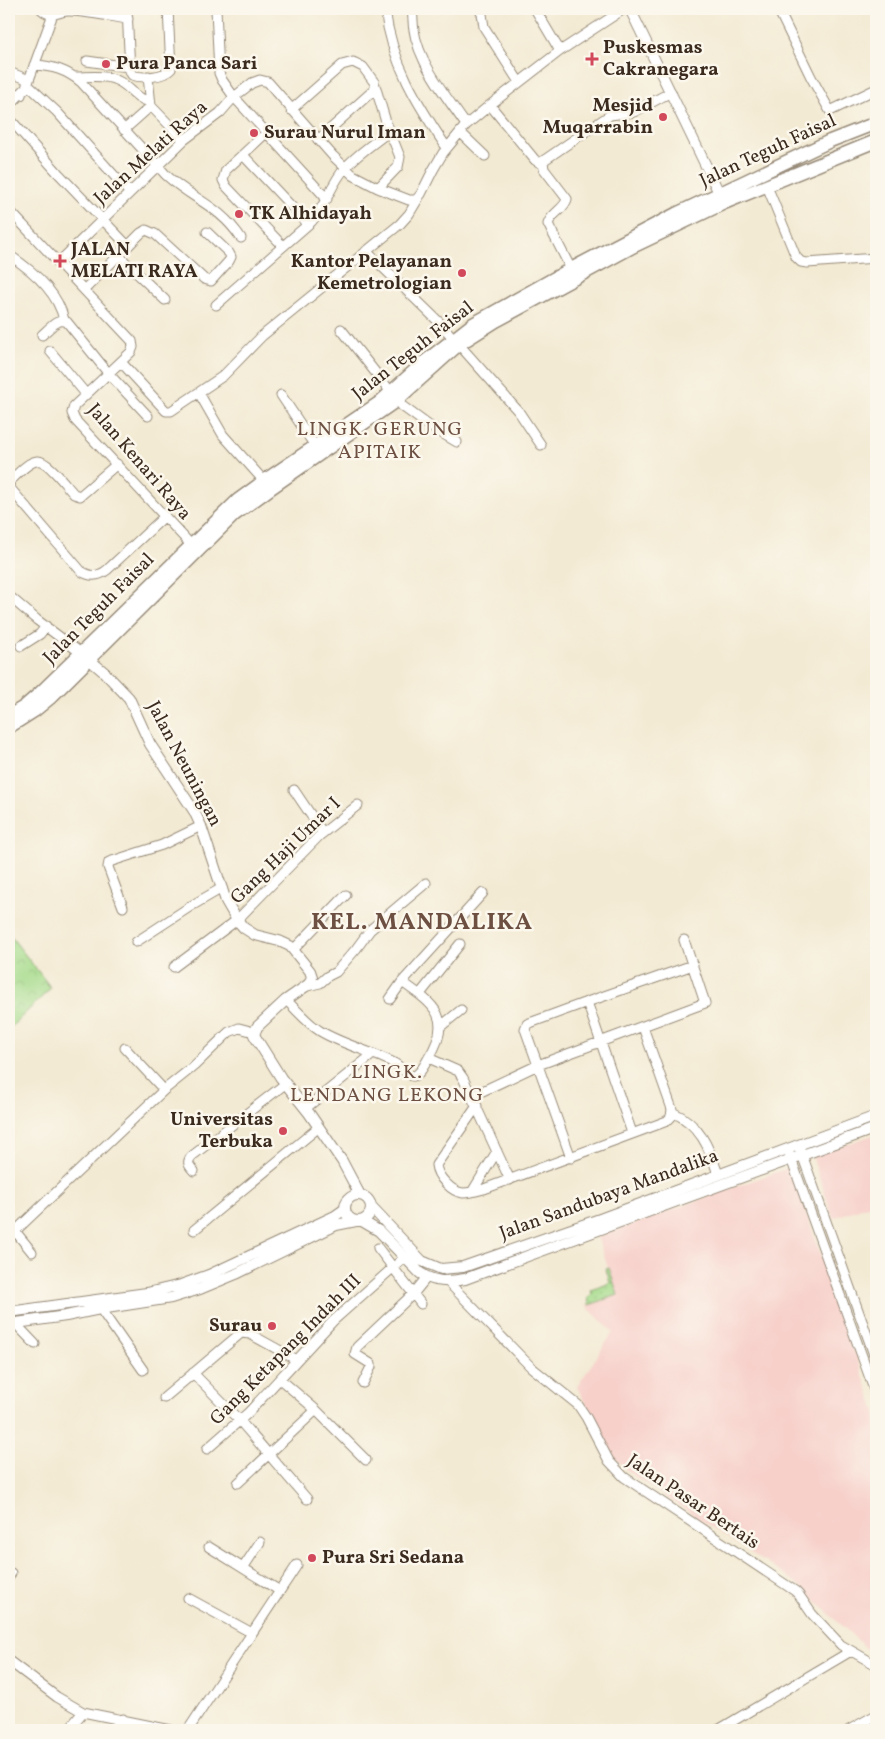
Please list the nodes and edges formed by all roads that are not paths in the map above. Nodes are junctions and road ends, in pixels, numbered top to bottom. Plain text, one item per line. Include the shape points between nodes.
1 (41, 9) edge
2 (128, 9) edge
3 (168, 9) edge
4 (216, 9) edge
5 (385, 9) edge
6 (413, 9) edge
7 (479, 9) edge
8 (534, 9) edge
9 (624, 9) edge
10 (630, 9) edge
11 (778, 9) edge
12 (53, 14) junction
13 (128, 20) junction
14 (560, 51) junction
15 (87, 61) dead end
16 (34, 65) junction
17 (129, 66) junction
18 (9, 72) edge
19 (148, 76) junction
20 (75, 77) junction
21 (28, 82) junction
22 (519, 82) junction
23 (376, 88) junction
24 (876, 90) edge
25 (9, 91) edge
26 (671, 92) junction
27 (21, 95) junction
28 (234, 97) junction
29 (150, 104) junction
30 (490, 105) junction
31 (9, 106) edge
32 (290, 110) junction
33 (9, 118) edge
34 (876, 123) edge
35 (466, 125) junction
36 (124, 130) junction
37 (390, 131) junction
38 (266, 132) junction
39 (460, 132) junction
40 (184, 140) junction
41 (318, 140) junction
42 (830, 141) junction
43 (876, 141) edge
44 (447, 148) junction
45 (243, 155) junction
46 (485, 156) dead end
47 (835, 157) junction
48 (156, 165) junction
49 (542, 165) junction
50 (345, 168) junction
51 (767, 186) junction
52 (378, 188) junction
53 (129, 192) junction
54 (326, 199) junction
55 (418, 199) junction
56 (722, 199) junction
57 (9, 210) edge
58 (101, 219) junction
59 (308, 224) junction
60 (207, 232) dead end
61 (241, 238) dead end
62 (128, 246) junction
63 (283, 246) junction
64 (366, 251) junction
65 (9, 255) edge
66 (119, 256) junction
67 (876, 258) edge
68 (58, 263) junction
69 (571, 269) junction
70 (84, 290) junction
71 (166, 300) dead end
72 (216, 305) dead end
73 (64, 320) junction
74 (341, 329) dead end
75 (42, 335) dead end
76 (456, 342) junction
77 (50, 351) dead end
78 (121, 362) junction
79 (108, 374) junction
80 (200, 393) junction
81 (86, 394) junction
82 (281, 395) dead end
83 (394, 397) junction
84 (148, 416) dead end
85 (457, 442) dead end
86 (541, 445) dead end
87 (316, 446) junction
88 (117, 464) junction
89 (264, 481) junction
90 (9, 482) edge
91 (9, 487) edge
92 (165, 516) junction
93 (194, 548) junction
94 (9, 596) edge
95 (46, 626) junction
96 (21, 646) dead end
97 (86, 656) junction
98 (9, 716) edge
99 (9, 727) edge
100 (294, 790) dead end
101 (358, 805) dead end
102 (201, 826) junction
103 (323, 833) junction
104 (426, 883) dead end
105 (222, 888) junction
106 (483, 893) dead end
107 (346, 895) dead end
108 (122, 907) dead end
109 (236, 920) junction
110 (684, 940) dead end
111 (136, 942) dead end
112 (460, 944) dead end
113 (294, 949) junction
114 (693, 964) junction
115 (174, 967) dead end
116 (402, 982) junction
117 (306, 986) junction
118 (420, 994) junction
119 (390, 999) dead end
120 (286, 1000) junction
121 (587, 1002) junction
122 (461, 1010) dead end
123 (440, 1027) junction
124 (643, 1027) junction
125 (254, 1032) junction
126 (601, 1042) junction
127 (125, 1048) dead end
128 (373, 1054) junction
129 (433, 1060) dead end
130 (538, 1065) junction
131 (285, 1084) junction
132 (164, 1090) junction
133 (472, 1096) junction
134 (477, 1106) junction
135 (306, 1108) junction
136 (672, 1112) junction
137 (876, 1116) edge
138 (319, 1127) junction
139 (876, 1128) edge
140 (632, 1133) junction
141 (799, 1144) junction
142 (787, 1148) junction
143 (497, 1151) junction
144 (803, 1155) junction
145 (572, 1158) junction
146 (791, 1159) junction
147 (194, 1171) dead end
148 (718, 1174) junction
149 (510, 1180) junction
150 (472, 1192) junction
151 (360, 1195) junction
152 (371, 1207) junction
153 (345, 1209) junction
154 (359, 1221) junction
155 (601, 1224) junction
156 (194, 1230) dead end
157 (12, 1234) edge
158 (378, 1248) dead end
159 (32, 1252) dead end
160 (505, 1252) junction
161 (405, 1258) junction
162 (509, 1263) junction
163 (391, 1270) junction
164 (427, 1277) junction
165 (448, 1282) junction
166 (414, 1293) junction
167 (94, 1299) junction
168 (421, 1304) dead end
169 (100, 1309) junction
170 (9, 1312) edge
171 (12, 1323) edge
172 (35, 1344) dead end
173 (297, 1360) junction
174 (876, 1360) edge
175 (143, 1370) dead end
176 (193, 1373) junction
177 (280, 1379) junction
178 (364, 1383) dead end
179 (876, 1395) edge
180 (164, 1398) dead end
181 (316, 1410) junction
182 (240, 1421) junction
183 (207, 1449) dead end
184 (269, 1454) junction
185 (366, 1460) dead end
186 (238, 1482) dead end
187 (307, 1499) dead end
188 (260, 1542) dead end
189 (209, 1546) dead end
190 (297, 1564) dead end
191 (242, 1568) junction
192 (280, 1592) junction
193 (188, 1598) dead end
194 (252, 1633) junction
195 (851, 1652) junction
196 (876, 1655) edge
197 (866, 1659) junction
198 (9, 1661) edge
199 (876, 1664) edge
200 (83, 1712) junction
201 (876, 1715) edge
202 (123, 1719) junction
203 (68, 1730) edge
204 (113, 1730) edge
205 (171, 1730) edge
206 (188, 1730) edge
207 (718, 1730) edge
208 (849, 1730) edge

1 - 12 street
2 - 13 street
3 - 19 street via 171,67 165,74
4 - 28 street via 219,73
5 - 44 street via 392,43 407,85
6 - 35 street via 416,38 424,61
7 - 22 street via 484,27
8 - 14 street
9 - 14 street
10 - 26 main road
11 - 24 street via 829,110
12 - 13 street via 70,11
12 - 16 street
13 - 17 street
14 - 22 street
15 - 17 street
16 - 20 street via 54,67
16 - 21 street
17 - 19 street via 134,76
18 - 21 street
19 - 29 street
20 - 29 street via 108,77
20 - 36 street
21 - 27 street
21 - 53 street
22 - 30 street
23 - 32 street via 363,67 347,63
23 - 37 street
23 - 41 street
25 - 27 street
26 - 49 street via 634,112 610,115 544,160
26 - 56 main road
27 - 31 street
28 - 32 street, Jalan Melati Raya via 257,81 265,81
28 - 38 street
28 - 40 street, Jalan Melati Raya via 220,113
29 - 36 street
29 - 40 street
30 - 35 street
30 - 49 street
32 - 41 street
33 - 58 street
34 - 42 highway, Jalan Teguh Faisal
35 - 39 street
36 - 48 street
37 - 50 street
37 - 52 street via 400,162
38 - 45 street
38 - 54 street
39 - 44 street
39 - 46 street
40 - 48 street, Jalan Melati Raya
41 - 50 street
42 - 47 highway
42 - 56 highway, Jalan Teguh Faisal via 740,182
43 - 47 highway, Jalan Teguh Faisal
44 - 55 street
45 - 59 street
45 - 63 street via 224,173 225,183
47 - 51 highway, Jalan Teguh Faisal
48 - 53 street, Jalan Melati Raya
48 - 61 street via 180,187 218,211
49 - 69 street via 567,199 548,224
50 - 52 street via 359,180
50 - 54 street
51 - 56 highway, Jalan Teguh Faisal
51 - 67 street via 800,261
52 - 55 street via 409,200
53 - 58 street, Jalan Melati Raya
54 - 59 street
55 - 64 street via 400,224
56 - 69 highway, Jalan Teguh Faisal via 676,214
56 - 76 highway, Jalan Teguh Faisal
57 - 68 street, Jalan Kenari Raya
58 - 62 street
58 - 68 street, Jalan Melati Raya
59 - 63 street
60 - 62 street via 231,257 213,280 208,281 149,230 142,232
62 - 66 street
63 - 72 street
64 - 76 street
64 - 80 street via 262,336 223,376
65 - 73 street via 45,286 61,308
66 - 70 street
66 - 71 street
68 - 70 street, Jalan Kenari Raya
69 - 76 highway, Jalan Teguh Faisal via 499,309
70 - 78 street, Jalan Kenari Raya via 132,341 131,352
73 - 75 street
73 - 79 street
74 - 83 street
76 - 83 highway, Jalan Teguh Faisal via 422,364
76 - 86 street via 519,412
77 - 81 street
78 - 79 street, Jalan Kenari Raya
78 - 80 street via 167,411 176,409
79 - 81 street, Jalan Kenari Raya
79 - 84 street
80 - 89 street via 223,435
81 - 88 street, Jalan Kenari Raya via 74,406 73,417
82 - 87 street
83 - 85 street via 428,426
83 - 87 highway, Jalan Teguh Faisal
83 - 93 highway, Jalan Teguh Faisal via 248,504
87 - 89 highway, Jalan Teguh Faisal
88 - 90 street via 80,496 74,494 41,461 30,464
88 - 92 street, Jalan Kenari Raya
89 - 93 highway, Jalan Teguh Faisal via 238,500
91 - 92 street via 81,571 90,575 105,572
92 - 93 street, Jalan Kenari Raya
93 - 97 highway, Jalan Teguh Faisal
94 - 95 street
95 - 96 street
95 - 97 street
97 - 98 highway, Jalan Teguh Faisal
97 - 99 highway, Jalan Teguh Faisal via 34,711
97 - 102 main road, Jalan Neuningan via 132,703 146,736
100 - 103 street
101 - 103 street, Gang Haji Umar I
102 - 105 main road, Jalan Neuningan
102 - 108 street via 162,845 109,862
103 - 109 street, Gang Haji Umar I
104 - 117 street via 370,930 336,972 320,983
105 - 109 main road, Jalan Neuningan
105 - 111 street
106 - 116 street
107 - 113 street
109 - 113 main road, Jalan Neuningan via 254,935
109 - 115 street, Gang Haji Umar I
110 - 114 street
112 - 118 street
113 - 117 main road via 311,974 311,982
114 - 121 street
114 - 124 street via 705,1003
116 - 118 street
116 - 119 street
117 - 120 main road
118 - 123 street via 434,1007
120 - 125 main road
120 - 128 street via 318,1030
121 - 126 street
121 - 130 street via 526,1025 525,1032
122 - 123 street
123 - 128 street via 433,1051 414,1076 394,1062
124 - 126 street
124 - 136 street
125 - 131 main road
125 - 132 street via 239,1028 230,1032
126 - 130 street
126 - 140 street
127 - 132 street
128 - 135 street
129 - 133 street via 458,1071
130 - 133 street
130 - 145 street
131 - 135 main road
131 - 147 street via 192,1156 188,1164
132 - 157 street
133 - 134 street
134 - 143 street
134 - 150 street via 436,1165 440,1176 453,1189 461,1193
135 - 138 main road
136 - 140 street via 667,1121
136 - 148 street via 695,1126 704,1138
137 - 141 main road, Jalan Sandubaya Mandalika
138 - 151 main road
138 - 156 street
139 - 144 main road
140 - 145 street
141 - 142 main road, Jalan Sandubaya Mandalika
141 - 144 street
142 - 146 street
142 - 148 main road, Jalan Sandubaya Mandalika
143 - 149 street
143 - 150 street
144 - 146 main road
144 - 174 street
145 - 149 street
146 - 155 main road
146 - 179 street
148 - 155 main road, Jalan Sandubaya Mandalika
149 - 150 street
151 - 152 main road via 366,1197
151 - 153 main road via 350,1198
152 - 154 main road via 367,1218
152 - 160 main road, Jalan Sandubaya Mandalika via 417,1256 435,1267 463,1267
153 - 154 main road via 351,1218
153 - 167 main road via 192,1281 146,1292
154 - 161 main road via 379,1231
154 - 169 main road via 336,1225 200,1289 171,1298
155 - 160 main road, Jalan Sandubaya Mandalika
155 - 162 main road
157 - 159 street
158 - 163 street
160 - 162 main road
161 - 163 street, Gang Ketapang Indah III
161 - 164 main road
162 - 165 main road
163 - 166 street
163 - 173 street, Gang Ketapang Indah III via 333,1321
164 - 165 main road
164 - 166 street
165 - 195 street, Jalan Pasar Bertais via 531,1367 578,1405 609,1461 624,1477 800,1595 812,1614
166 - 168 street
166 - 178 street via 357,1347 355,1354 372,1367
167 - 169 street
167 - 170 main road
169 - 171 main road
169 - 175 street
171 - 172 street
173 - 176 street via 243,1333
173 - 177 street, Gang Ketapang Indah III
176 - 180 street
176 - 182 street
177 - 181 street
177 - 182 street, Gang Ketapang Indah III
181 - 184 street
181 - 185 street
182 - 183 street, Gang Ketapang Indah III
182 - 184 street
184 - 186 street
184 - 187 street
188 - 191 street
189 - 191 street
190 - 192 street
191 - 192 street
192 - 194 street
193 - 194 street
194 - 206 street
195 - 197 street, Jalan Pasar Bertais
195 - 207 street
196 - 197 street
197 - 199 street, Jalan Pasar Bertais
198 - 200 street
200 - 202 street
200 - 203 street
201 - 208 street
202 - 204 street
202 - 205 street

